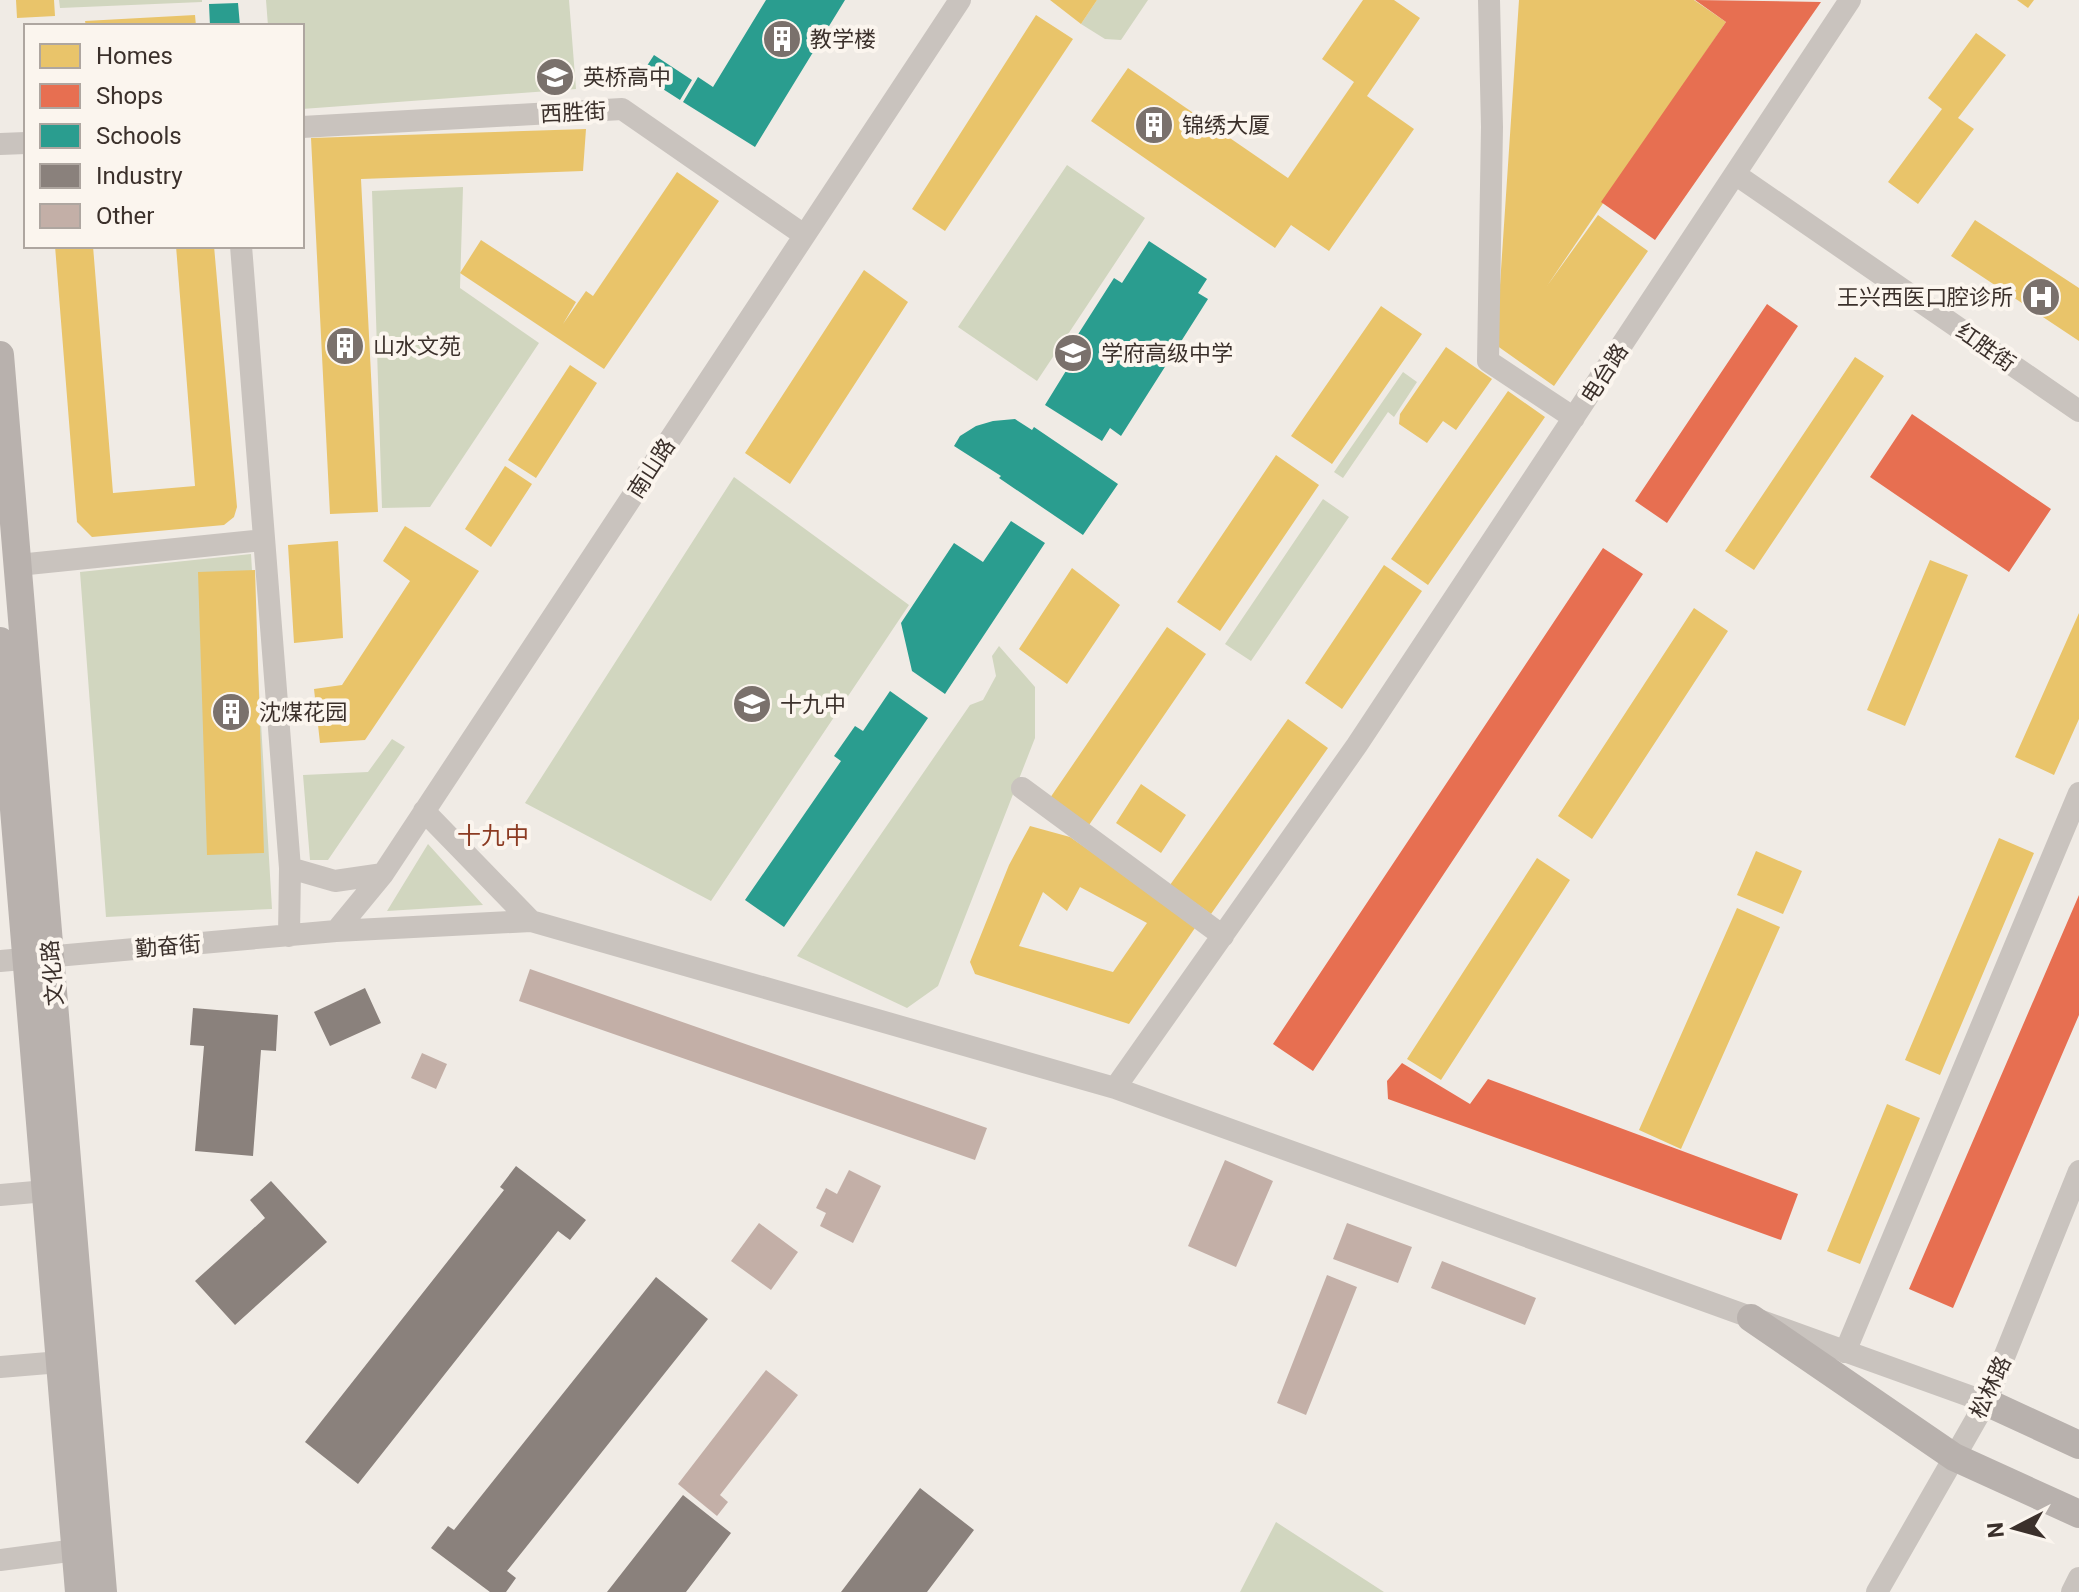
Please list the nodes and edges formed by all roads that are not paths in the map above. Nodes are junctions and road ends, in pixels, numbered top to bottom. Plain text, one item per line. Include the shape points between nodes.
1 (960, 0) edge
2 (1489, 0) edge
3 (1847, 1) edge
4 (304, 127) edge
5 (24, 143) edge
6 (0, 144) edge
7 (1735, 174) junction
8 (804, 235) junction
9 (241, 248) edge
10 (0, 355) edge
11 (2079, 411) edge
12 (1574, 418) junction
13 (264, 540) junction
14 (18, 565) junction
15 (1, 654) edge
16 (1022, 788) dead end
17 (2079, 793) edge
18 (424, 811) junction
19 (2073, 822) edge
20 (290, 868) junction
21 (383, 874) junction
22 (531, 921) junction
23 (336, 931) junction
24 (289, 936) junction
25 (1223, 936) junction
26 (26, 959) edge
27 (1115, 1088) junction
28 (2079, 1171) edge
29 (46, 1191) junction
30 (0, 1195) edge
31 (1751, 1318) junction
32 (1845, 1352) junction
33 (60, 1362) junction
34 (0, 1367) edge
35 (1986, 1402) junction
36 (2079, 1445) edge
37 (1954, 1457) junction
38 (2079, 1514) edge
39 (76, 1550) junction
40 (0, 1560) edge
41 (2079, 1578) edge
42 (79, 1592) edge
43 (103, 1592) edge
44 (1877, 1592) edge
45 (2072, 1592) edge

1 - 8 street, 南山路
2 - 12 street via 1488,361
3 - 7 street, 电台路
4 - 8 street, 西胜街 via 622,109
5 - 6 street
7 - 11 street, 红胜街
7 - 12 street, 电台路
8 - 18 street, 南山路
9 - 13 street
10 - 14 main road, 文化路
12 - 25 street, 电台路
13 - 14 street
13 - 20 street
14 - 26 main road, 文化路
15 - 26 main road, 文化路
16 - 25 street
17 - 19 street
18 - 21 street, 南山路
18 - 22 street
19 - 32 street
20 - 21 street via 335,881
20 - 24 street
21 - 23 street, 南山路
22 - 23 street, 勤奋街
22 - 27 street
23 - 24 street, 勤奋街
24 - 26 street, 勤奋街
25 - 27 street, 电台路
26 - 29 main road, 文化路
26 - 43 main road, 文化路
27 - 31 street
28 - 35 street, 松林路
29 - 30 street
29 - 33 main road, 文化路
31 - 32 street
31 - 37 main road
32 - 35 street
33 - 34 street
33 - 39 main road, 文化路
35 - 36 main road
35 - 37 street, 松林路
37 - 38 main road
37 - 44 street, 松林路
39 - 40 street
39 - 42 main road, 文化路
41 - 45 street

